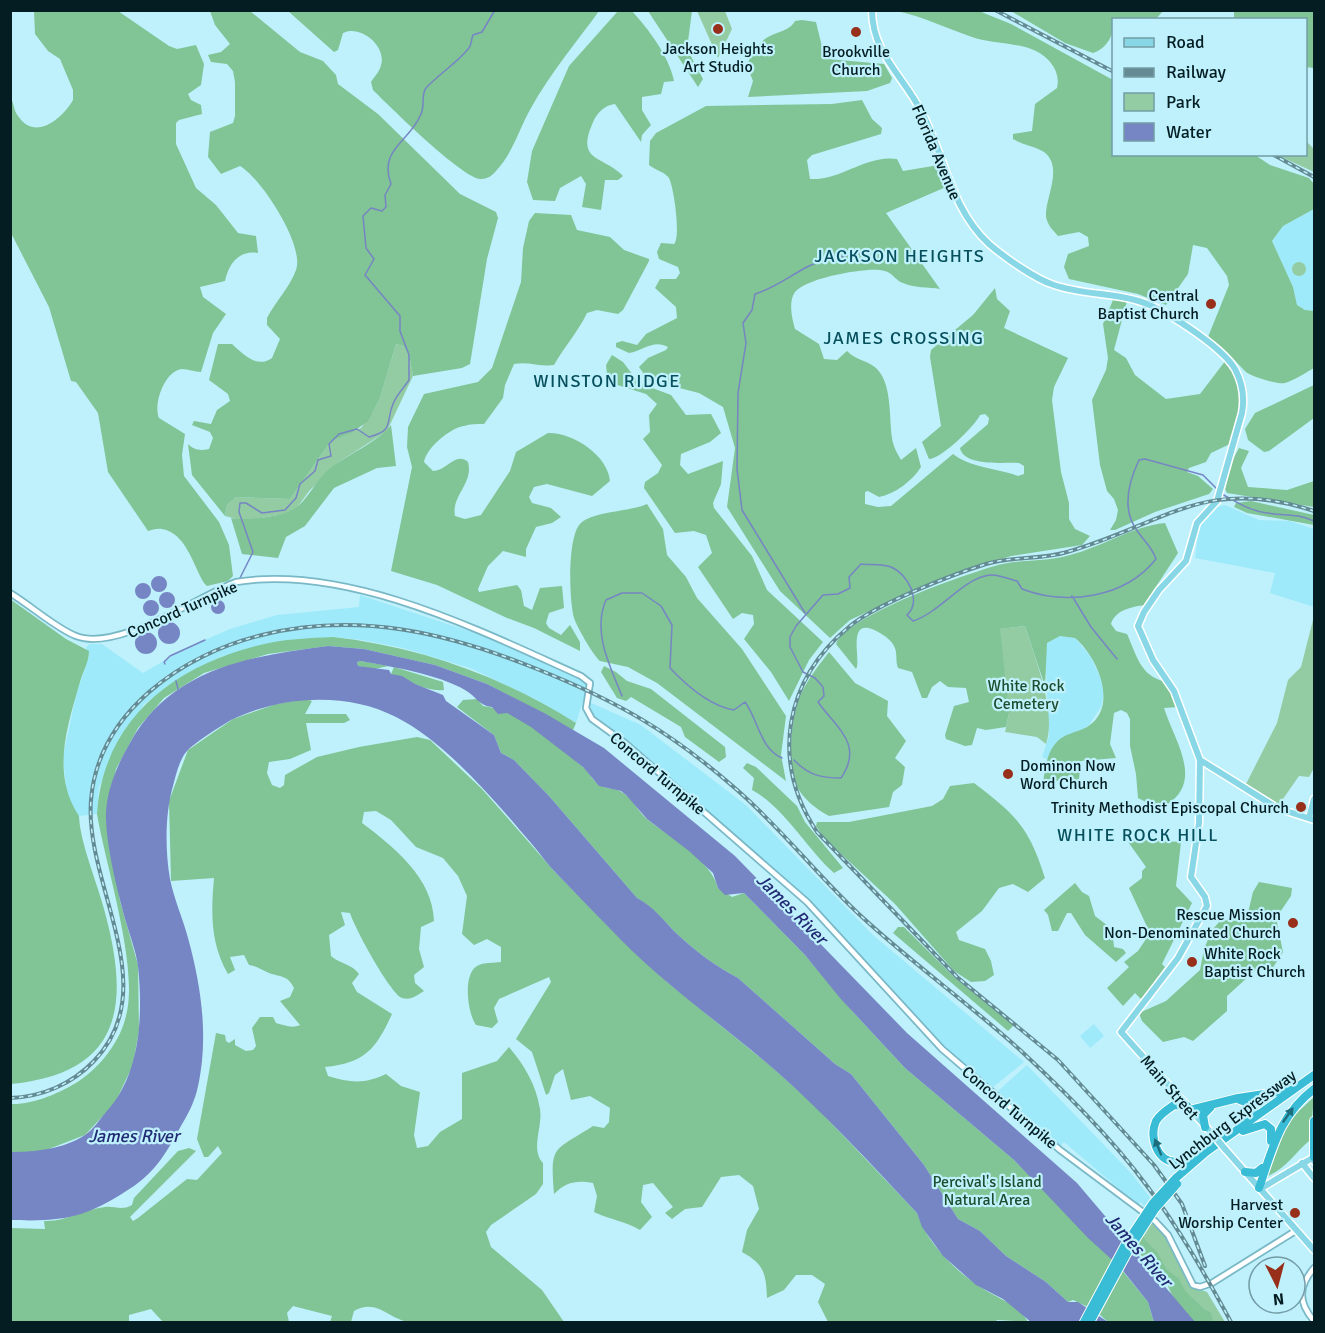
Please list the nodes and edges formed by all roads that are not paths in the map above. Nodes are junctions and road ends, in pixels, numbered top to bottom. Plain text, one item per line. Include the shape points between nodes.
1 (872, 10) edge
2 (10, 593) edge
3 (1200, 760) junction
4 (1314, 799) edge
5 (1312, 819) edge
6 (1121, 1032) joint
7 (1314, 1075) edge
8 (1314, 1081) edge
9 (1298, 1087) junction
10 (1314, 1089) edge
11 (1210, 1108) junction
12 (1190, 1109) junction
13 (1314, 1121) edge
14 (1205, 1127) junction
15 (1242, 1129) junction
16 (1314, 1145) edge
17 (1206, 1152) junction
18 (1314, 1159) edge
19 (1302, 1163) junction
20 (1262, 1168) junction
21 (1245, 1172) junction
22 (1314, 1178) edge
23 (1178, 1179) junction
24 (1258, 1187) junction
25 (1297, 1230) junction
26 (1128, 1246) junction
27 (1314, 1250) edge
28 (1314, 1268) edge
29 (1314, 1322) edge
30 (1084, 1323) edge
31 (1090, 1323) edge

1 - 3 main road, Florida Avenue via 874,34 881,52 921,110 959,203 991,245 1046,282 1150,305 1219,352 1240,380 1244,400 1220,491 1194,529 1186,561 1159,590 1139,624 1149,654 1174,691
2 - 25 street, Concord Turnpike via 71,634 99,640 126,634 235,583 327,583 457,621 586,679 591,687 586,704 588,715 807,902 966,1071 1164,1230 1196,1287 1217,1280
3 - 5 main road via 1277,808
3 - 6 main road, Florida Avenue via 1199,823 1191,877 1205,897 1207,908 1178,958
4 - 5 main road
6 - 12 main road, Main Street
7 - 9 highway, Lynchburg Expressway
8 - 15 highway, Lynchburg Expressway
9 - 12 highway
9 - 15 highway, Lynchburg Expressway
24 -> 10 highway via 1284,1120
11 - 12 highway
11 - 14 highway via 1203,1115
11 - 15 highway via 1239,1100 1251,1103 1254,1111
12 - 14 main road, Main Street
17 -> 12 highway via 1175,1162 1164,1159 1157,1148 1157,1120 1174,1105
13 - 16 highway
14 - 21 main road, Main Street, bridge
15 - 17 highway, Lynchburg Expressway
15 - 20 highway via 1261,1124 1271,1129 1272,1140
15 - 23 highway, Lynchburg Expressway
16 - 18 highway
17 - 23 highway, Lynchburg Expressway
18 - 19 main road
19 - 22 main road
19 - 24 main road
20 - 21 highway via 1256,1173
20 - 24 highway
21 - 24 main road, Main Street
23 - 26 highway, Lynchburg Expressway, bridge
24 - 25 main road, Main Street
25 - 27 main road, Main Street
26 - 30 highway
26 - 31 highway
28 - 29 street via 1304,1283 1301,1298

